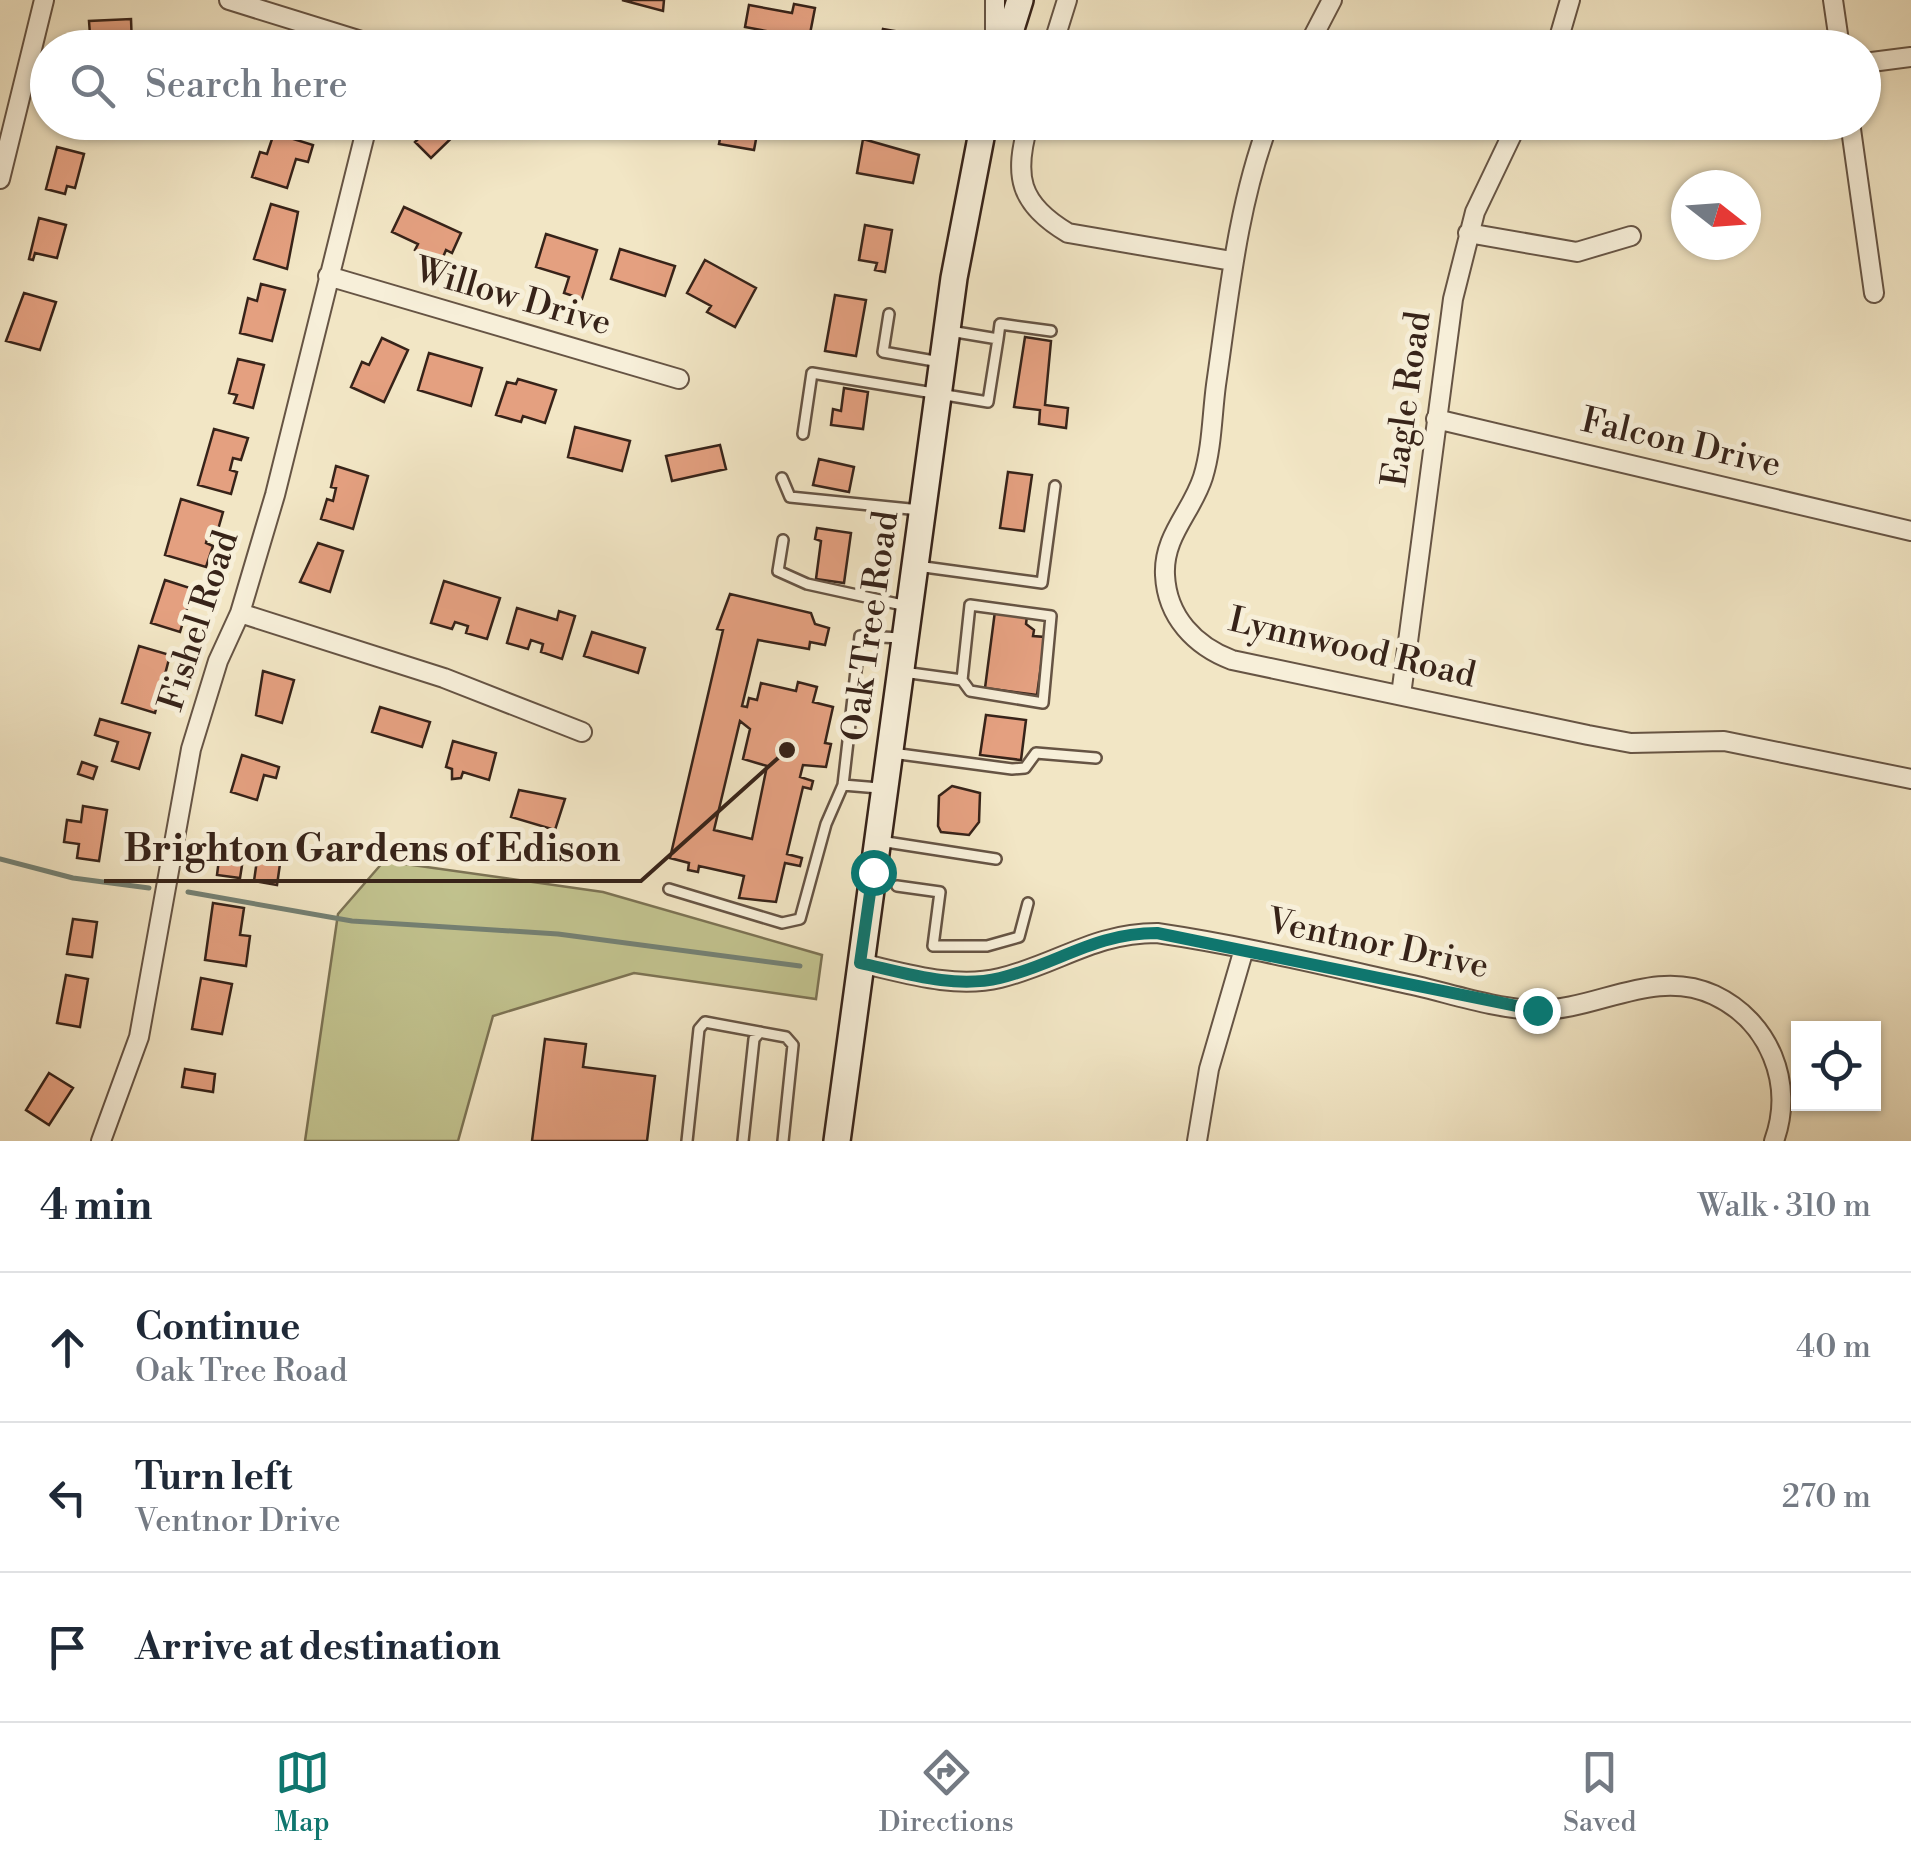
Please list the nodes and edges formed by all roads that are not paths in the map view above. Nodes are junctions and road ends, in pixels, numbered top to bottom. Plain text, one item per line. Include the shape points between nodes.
1 (44, 0) edge
2 (229, 0) edge
3 (996, 0) edge
4 (1020, 0) edge
5 (1067, 0) edge
6 (1332, 0) edge
7 (1570, 0) edge
8 (1833, 0) edge
9 (37, 30) edge
10 (326, 30) edge
11 (996, 30) edge
12 (1011, 30) edge
13 (1058, 30) edge
14 (1316, 30) edge
15 (1561, 30) edge
16 (1837, 30) edge
17 (30, 57) edge
18 (1911, 57) edge
19 (1881, 61) edge
20 (363, 140) edge
21 (981, 140) edge
22 (1026, 140) edge
23 (1263, 140) edge
24 (1510, 140) edge
25 (1853, 140) edge
26 (0, 180) edge
27 (1468, 233) junction
28 (1631, 236) dead end
29 (1232, 261) junction
30 (328, 276) junction
31 (1874, 293) dead end
32 (889, 314) dead end
33 (947, 331) junction
34 (1051, 332) dead end
35 (998, 339) junction
36 (943, 362) junction
37 (678, 380) dead end
38 (938, 395) junction
39 (1436, 419) junction
40 (803, 434) dead end
41 (782, 478) dead end
42 (1055, 486) dead end
43 (922, 510) junction
44 (1911, 531) edge
45 (782, 540) dead end
46 (915, 566) junction
47 (910, 606) junction
48 (240, 613) junction
49 (905, 638) junction
50 (900, 672) junction
51 (962, 680) junction
52 (1401, 695) junction
53 (582, 732) dead end
54 (889, 752) junction
55 (1096, 758) dead end
56 (1911, 779) edge
57 (843, 785) junction
58 (884, 789) junction
59 (877, 841) junction
60 (996, 859) dead end
61 (897, 886) dead end
62 (669, 888) dead end
63 (1028, 903) dead end
64 (1244, 948) junction
65 (860, 963) junction
66 (760, 1032) junction
67 (100, 1141) edge
68 (687, 1141) edge
69 (743, 1141) edge
70 (783, 1141) edge
71 (837, 1141) edge
72 (1197, 1141) edge
73 (1774, 1141) edge

1 - 9 street
2 - 10 street
3 - 11 street
4 - 12 main road
5 - 13 street
6 - 14 street
7 - 15 street
8 - 16 street
17 - 26 street
18 - 19 street
20 - 30 street, Fishel Road
21 - 33 main road, Oak Tree Road
22 - 29 street via 1024,191 1046,220 1068,233
23 - 29 street, Lynnwood Road
24 - 27 street, Eagle Road
25 - 31 street
27 - 28 street via 1577,252
27 - 39 street, Eagle Road
29 - 52 street, Lynnwood Road via 1206,464 1166,556 1174,612 1198,642 1232,660
30 - 37 street, Willow Drive
30 - 48 street, Fishel Road
32 - 36 lane via 883,352
33 - 35 lane
33 - 36 main road, Oak Tree Road
34 - 35 lane via 1000,324
35 - 38 lane via 988,402
36 - 38 main road, Oak Tree Road
38 - 40 lane via 812,373
38 - 43 main road, Oak Tree Road
39 - 44 street, Falcon Drive
39 - 52 street, Eagle Road
41 - 43 lane via 790,497
42 - 46 lane via 1042,583
43 - 46 main road, Oak Tree Road
45 - 47 lane via 778,571
46 - 47 main road, Oak Tree Road
47 - 49 main road, Oak Tree Road
48 - 53 street via 444,678
48 - 67 street, Fishel Road via 191,749 139,1037
49 - 50 main road, Oak Tree Road
49 - 57 lane via 860,636
50 - 51 lane
50 - 54 main road, Oak Tree Road
51 - 51 lane via 970,605 1051,616 1043,703 970,691
52 - 56 street, Lynnwood Road via 1630,743 1724,741
54 - 55 lane via 1012,769 1025,768 1046,751
54 - 58 main road, Oak Tree Road
57 - 58 lane
57 - 62 lane via 800,920 782,923
58 - 59 main road, Oak Tree Road
59 - 60 lane
59 - 65 main road, Oak Tree Road
61 - 63 lane via 940,892 933,946 987,946 1019,937
64 - 65 street, Ventnor Drive via 1125,933 999,978 967,981
64 - 72 street via 1209,1070
64 - 73 street, Ventnor Drive via 1537,1010 1660,985 1710,993 1749,1019 1775,1059 1782,1106
65 - 71 main road, Oak Tree Road
66 - 68 lane via 702,1024
66 - 69 lane
66 - 70 lane via 786,1037 795,1055

